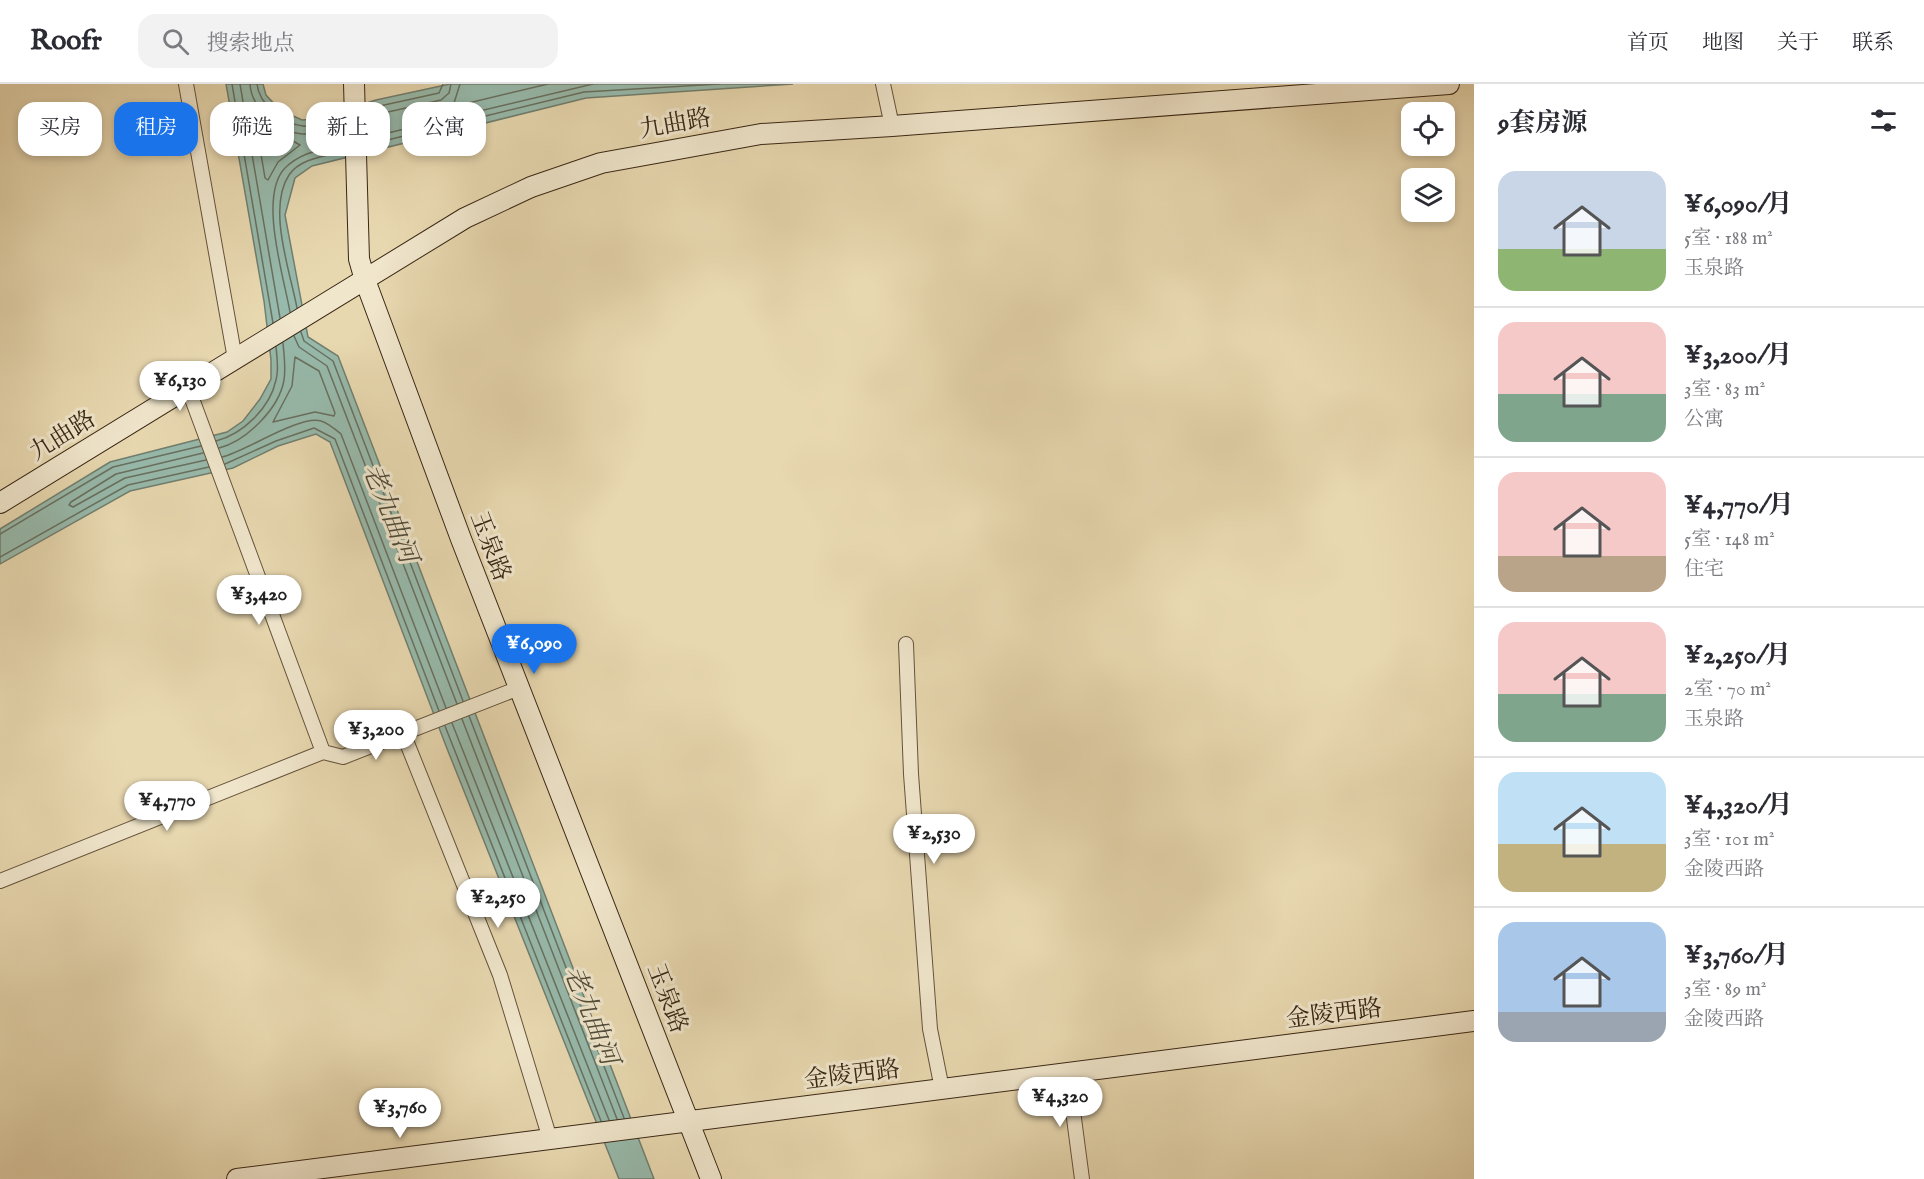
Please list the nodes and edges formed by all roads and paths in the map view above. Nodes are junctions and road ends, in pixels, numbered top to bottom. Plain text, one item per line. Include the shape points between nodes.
1 (186, 84) edge
2 (1449, 84) edge
3 (884, 85) edge
4 (355, 91) edge
5 (892, 126) junction
6 (364, 280) junction
7 (235, 359) junction
8 (188, 388) junction
9 (0, 503) edge
10 (906, 644) dead end
11 (519, 688) junction
12 (403, 734) junction
13 (323, 752) junction
14 (0, 881) edge
15 (1474, 1021) edge
16 (1068, 1073) junction
17 (942, 1089) junction
18 (689, 1121) junction
19 (559, 1138) junction
20 (237, 1179) edge
21 (711, 1179) edge
22 (1082, 1179) edge

1 - 7 street
2 - 5 street, 九曲路
3 - 5 street
4 - 6 street, 玉泉路 via 359,259
5 - 6 street, 九曲路 via 761,134 601,163 531,188 465,218
6 - 7 street, 九曲路
6 - 11 street, 玉泉路
7 - 8 street, 九曲路
8 - 9 street, 九曲路
8 - 13 street
10 - 17 street via 911,774 930,1029
11 - 12 street
11 - 18 street, 玉泉路
12 - 13 street via 343,757
12 - 19 street via 500,975
13 - 14 street
15 - 16 street, 金陵西路
16 - 17 street, 金陵西路
16 - 22 street
17 - 18 street, 金陵西路
18 - 19 street, 金陵西路
18 - 21 street, 玉泉路
19 - 20 street, 金陵西路

